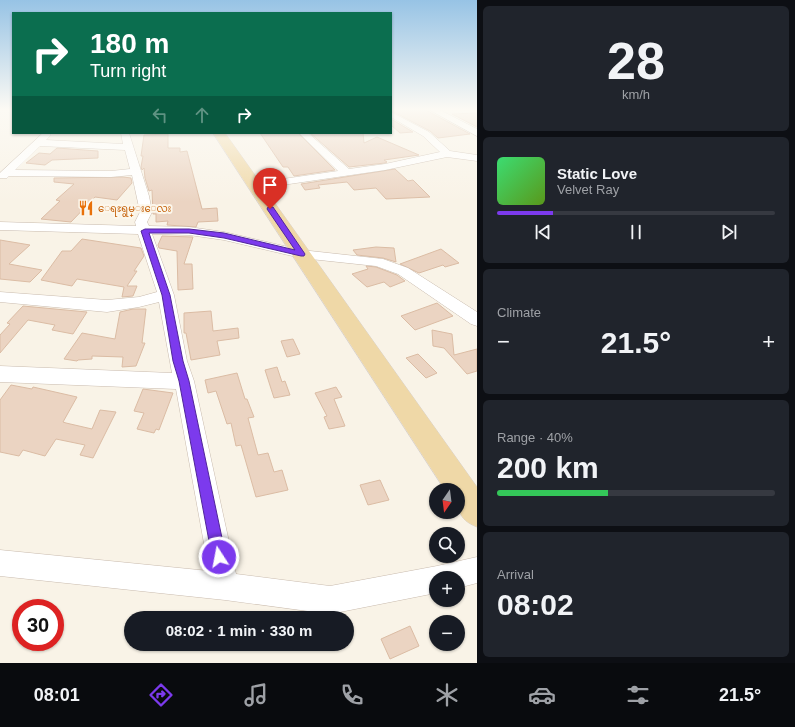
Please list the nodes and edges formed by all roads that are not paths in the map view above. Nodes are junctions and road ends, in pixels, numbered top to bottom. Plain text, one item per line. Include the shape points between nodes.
1 (42, 140) edge
2 (127, 140) edge
3 (224, 140) edge
4 (311, 140) edge
5 (432, 140) edge
6 (39, 143) junction
7 (129, 147) junction
8 (447, 154) junction
9 (477, 158) edge
10 (136, 172) junction
11 (347, 172) junction
12 (3, 176) edge
13 (255, 186) junction
14 (0, 226) edge
15 (145, 231) junction
16 (301, 254) junction
17 (166, 295) junction
18 (0, 296) edge
19 (477, 320) edge
20 (0, 374) edge
21 (184, 381) junction
22 (477, 512) edge
23 (0, 563) edge
24 (477, 570) edge
25 (465, 573) edge
26 (429, 580) edge
27 (225, 586) junction

1 - 6 street
2 - 7 street
3 - 13 main road
4 - 11 street
5 - 8 street
6 - 7 street
6 - 12 street
7 - 10 street
8 - 9 street
8 - 11 street
10 - 12 street
10 - 15 street via 146,212 141,222
11 - 13 street
13 - 16 main road
14 - 15 street
15 - 16 street via 189,231 224,236
15 - 17 street
16 - 19 street via 378,262 403,271
16 - 22 main road
17 - 18 street via 107,306
17 - 21 street
20 - 21 street
21 - 27 street
23 - 27 street
24 - 25 street
26 - 27 street via 330,600

